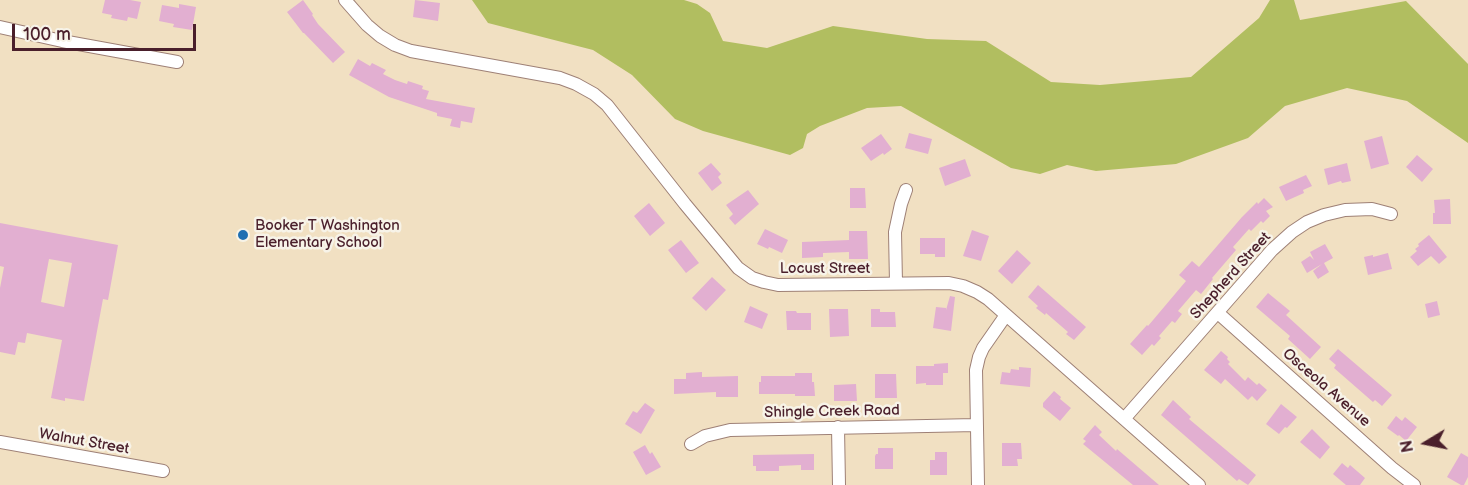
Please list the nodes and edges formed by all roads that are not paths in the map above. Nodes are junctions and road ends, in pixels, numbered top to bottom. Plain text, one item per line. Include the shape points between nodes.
1 (345, 0) edge
2 (0, 27) edge
3 (177, 62) dead end
4 (906, 190) dead end
5 (1391, 214) dead end
6 (896, 283) junction
7 (1218, 313) junction
8 (1006, 315) junction
9 (1124, 419) junction
10 (976, 424) junction
11 (838, 427) junction
12 (0, 442) edge
13 (691, 444) dead end
14 (163, 471) dead end
15 (839, 485) edge
16 (978, 485) edge
17 (1199, 485) edge
18 (1414, 485) edge

1 - 6 street, Locust Street via 367,25 395,45 560,78 594,94 607,105 738,268 752,278 778,285
2 - 3 street
4 - 6 street via 895,232
5 - 7 street, Shepherd Street via 1355,209 1307,222 1272,250
6 - 8 street, Locust Street via 963,286 988,299
7 - 9 street, Shepherd Street
7 - 18 street, Osceola Avenue
8 - 9 street, Locust Street
8 - 10 street via 979,357
9 - 17 street, Locust Street
10 - 11 street, Shingle Creek Road
10 - 16 street
11 - 13 street, Shingle Creek Road via 730,430
11 - 15 street
12 - 14 street, Walnut Street

